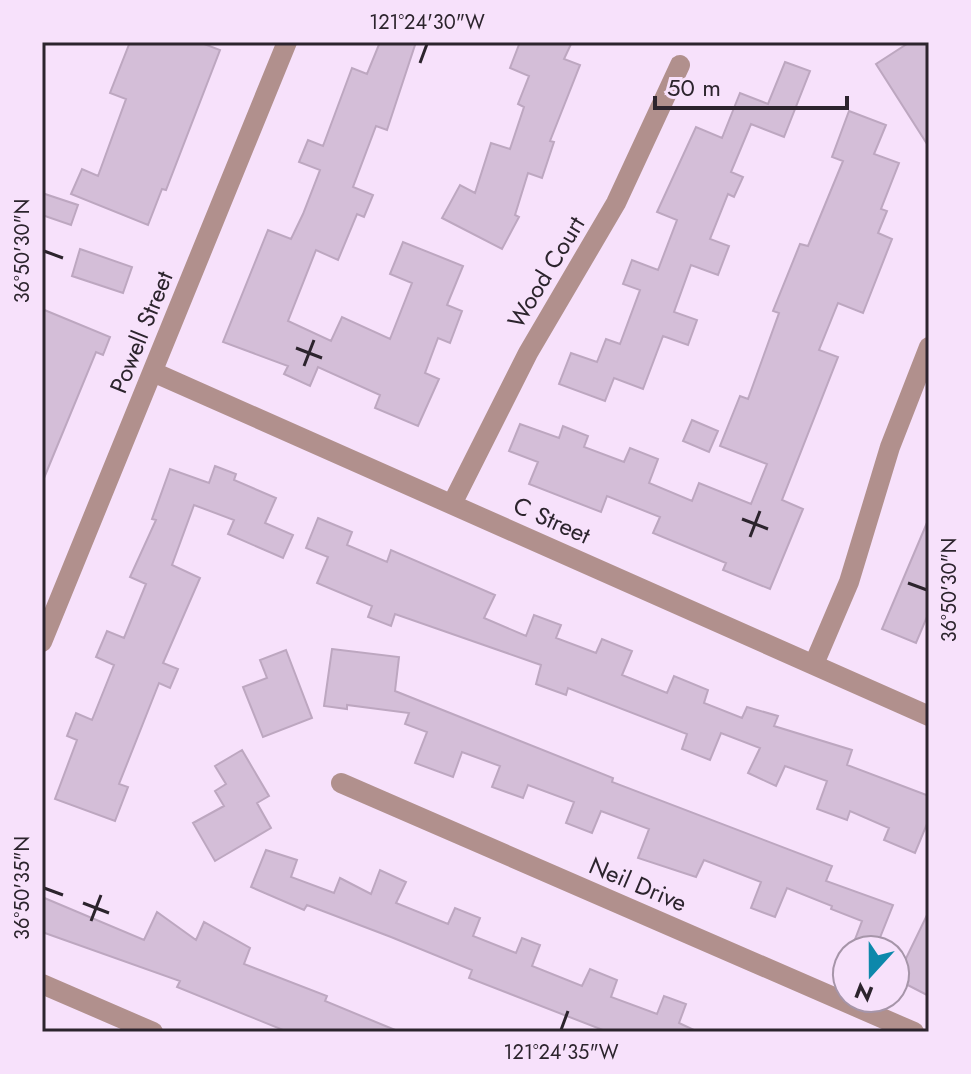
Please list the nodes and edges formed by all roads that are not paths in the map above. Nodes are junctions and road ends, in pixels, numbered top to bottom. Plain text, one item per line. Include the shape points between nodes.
1 (287, 42) edge
2 (680, 65) dead end
3 (929, 347) edge
4 (153, 372) junction
5 (452, 504) junction
6 (42, 642) edge
7 (814, 664) junction
8 (929, 716) edge
9 (341, 783) dead end
10 (42, 984) edge
11 (153, 1032) edge
12 (914, 1032) edge

1 - 4 street, Powell Street
2 - 5 street, Wood Court via 616,203 528,353
3 - 7 street via 907,398 849,582
4 - 5 street, C Street
4 - 6 street, Powell Street
5 - 7 street, C Street
7 - 8 street, C Street
9 - 12 street, Neil Drive
10 - 11 street

